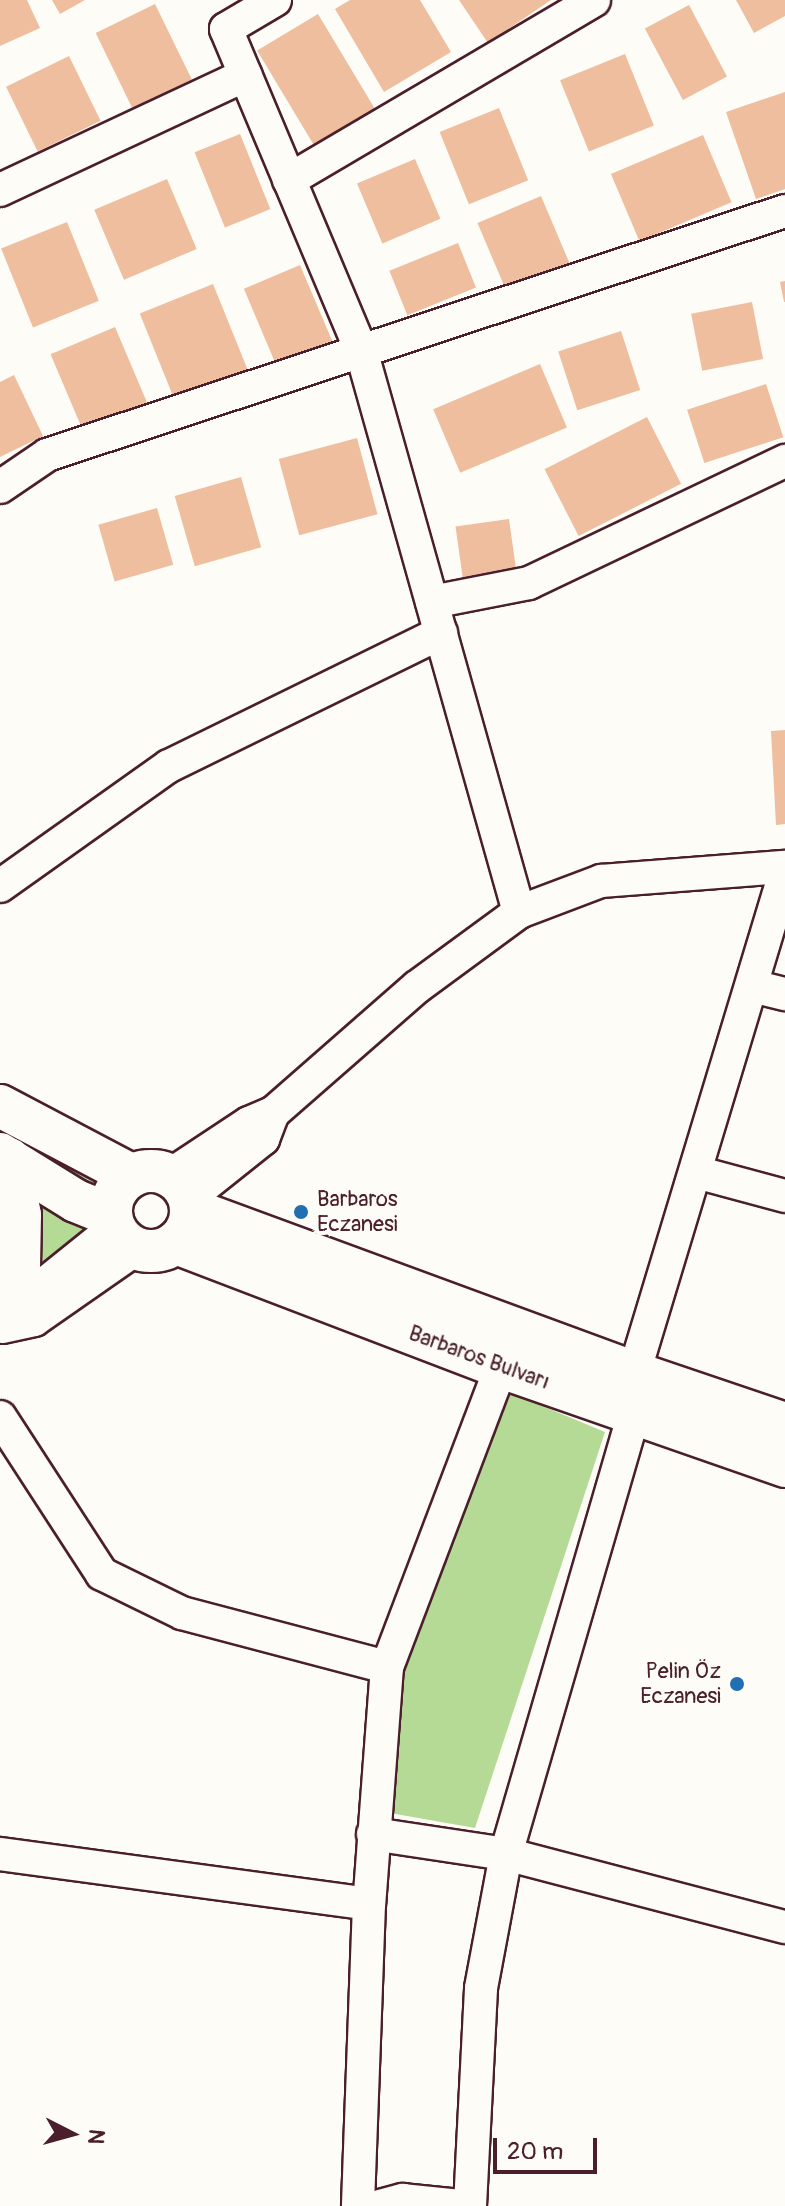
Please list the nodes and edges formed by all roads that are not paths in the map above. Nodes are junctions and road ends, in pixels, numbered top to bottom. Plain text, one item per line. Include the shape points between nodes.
1 (275, 0) edge
2 (594, 0) edge
3 (245, 75) junction
4 (289, 180) junction
5 (0, 190) edge
6 (785, 211) edge
7 (361, 350) junction
8 (785, 461) edge
9 (0, 487) edge
10 (432, 602) junction
11 (441, 633) junction
12 (785, 867) edge
13 (785, 873) edge
14 (0, 886) edge
15 (519, 912) junction
16 (752, 986) junction
17 (785, 994) edge
18 (0, 1106) edge
19 (5, 1157) edge
20 (696, 1172) junction
21 (785, 1196) edge
22 (152, 1212) junction
23 (4, 1324) edge
24 (501, 1367) junction
25 (634, 1393) junction
26 (0, 1417) edge
27 (785, 1424) edge
28 (785, 1466) edge
29 (387, 1667) junction
30 (373, 1834) junction
31 (0, 1854) edge
32 (506, 1854) junction
33 (369, 1904) junction
34 (785, 1927) edge
35 (358, 2206) edge
36 (380, 2206) edge
37 (462, 2206) edge
38 (470, 2206) edge

1 - 3 street via 226,29
2 - 4 street
3 - 4 street
3 - 5 street
4 - 7 street
6 - 7 street
7 - 9 street via 47,455
7 - 10 street
8 - 10 street via 529,583
10 - 11 street
11 - 14 street via 169,766
11 - 15 street
12 - 15 street via 601,881
13 - 16 street
15 - 22 street via 417,987 273,1113 263,1139
16 - 17 street
16 - 20 street
18 - 22 street, Barbaros Bulvarı
19 - 22 street, Barbaros Bulvarı via 76,1201
19 - 23 street via 20,1215 19,1268
20 - 21 street
20 - 25 street
22 - 23 street via 22,1302
22 - 24 street, Barbaros Bulvarı
22 - 25 street, Barbaros Bulvarı
24 - 25 street, Barbaros Bulvarı
24 - 29 street
25 - 27 street, Barbaros Bulvarı
25 - 28 street, Barbaros Bulvarı
25 - 32 street
26 - 29 street via 102,1574 182,1613
29 - 30 street
30 - 32 street
30 - 33 street
31 - 33 street
32 - 34 street
32 - 38 street via 481,1988
33 - 35 street
36 - 37 street via 403,2200

